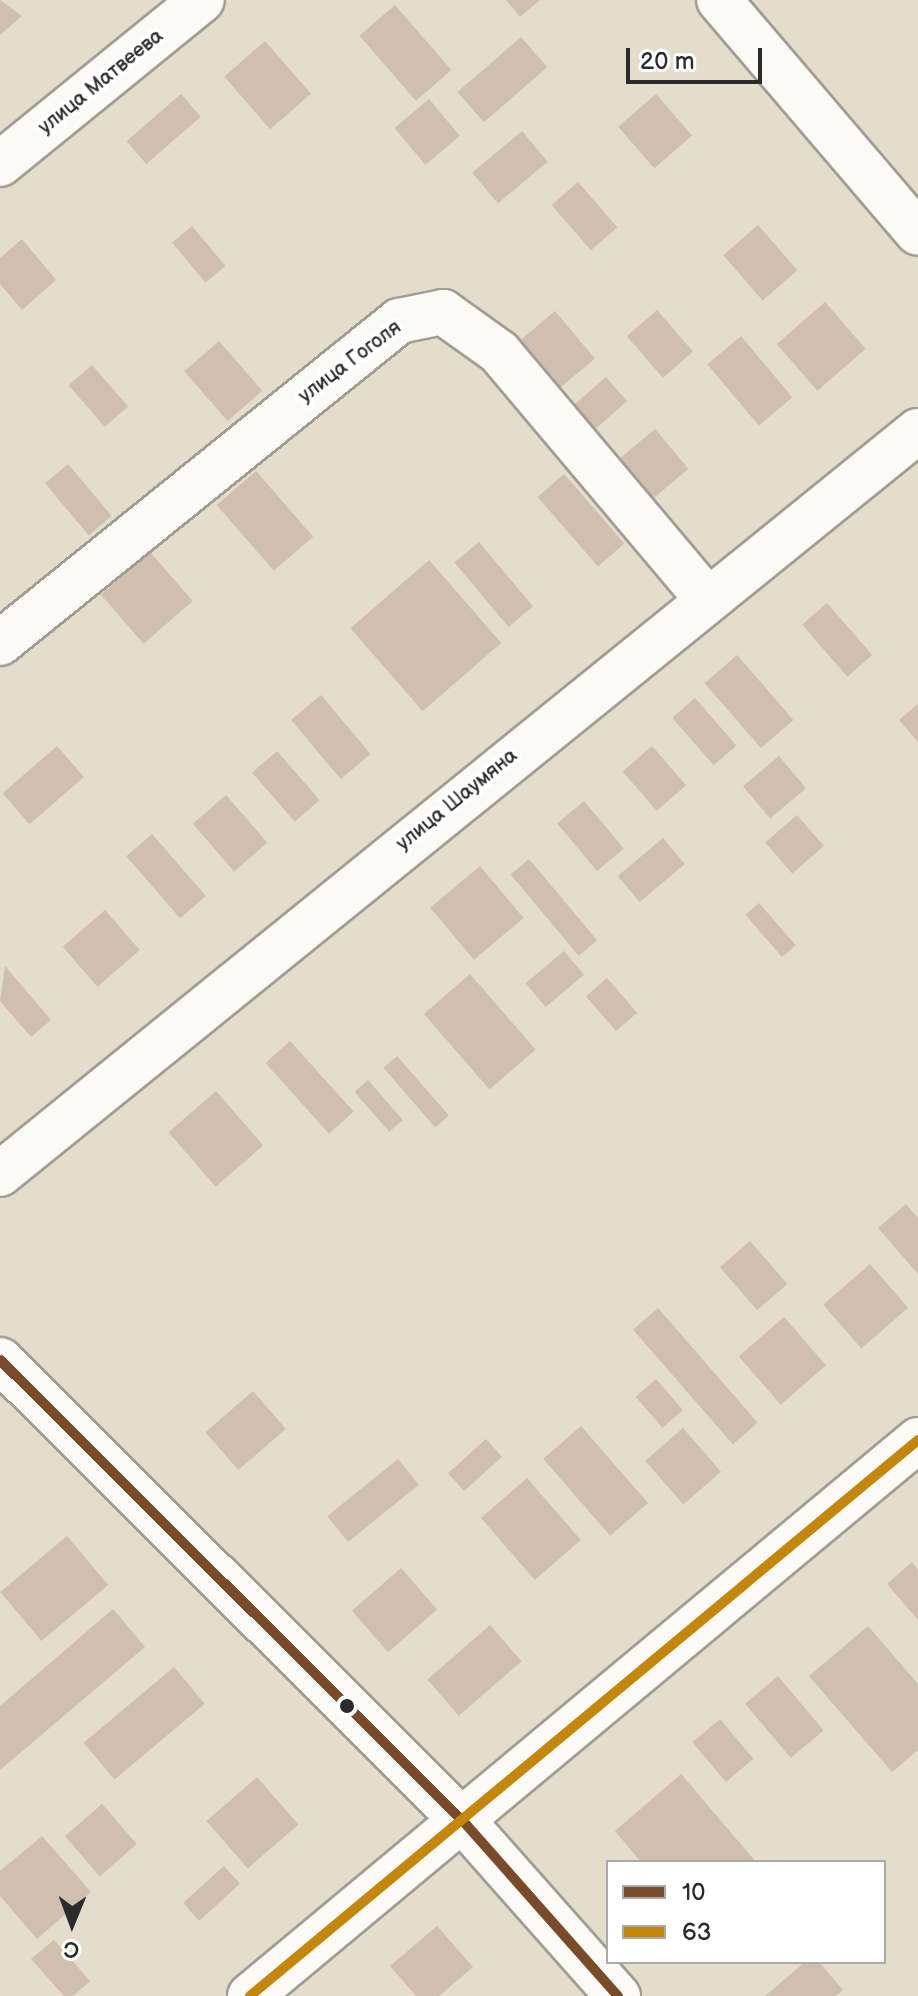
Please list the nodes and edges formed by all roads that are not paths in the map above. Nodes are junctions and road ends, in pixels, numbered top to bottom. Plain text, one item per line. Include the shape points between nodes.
1 (202, 0) edge
2 (719, 0) edge
3 (0, 164) edge
4 (918, 233) edge
5 (918, 431) edge
6 (705, 597) junction
7 (0, 643) edge
8 (0, 1174) edge
9 (0, 1360) edge
10 (918, 1440) edge
11 (463, 1821) junction
12 (250, 1996) edge
13 (618, 1996) edge

1 - 3 street, улица Матвеева
2 - 4 street
5 - 6 street, улица Шаумяна
6 - 7 street, улица Гоголя via 499,352 443,312 399,321
6 - 8 street, улица Шаумяна
9 - 11 street
10 - 11 street
11 - 12 street
11 - 13 street

